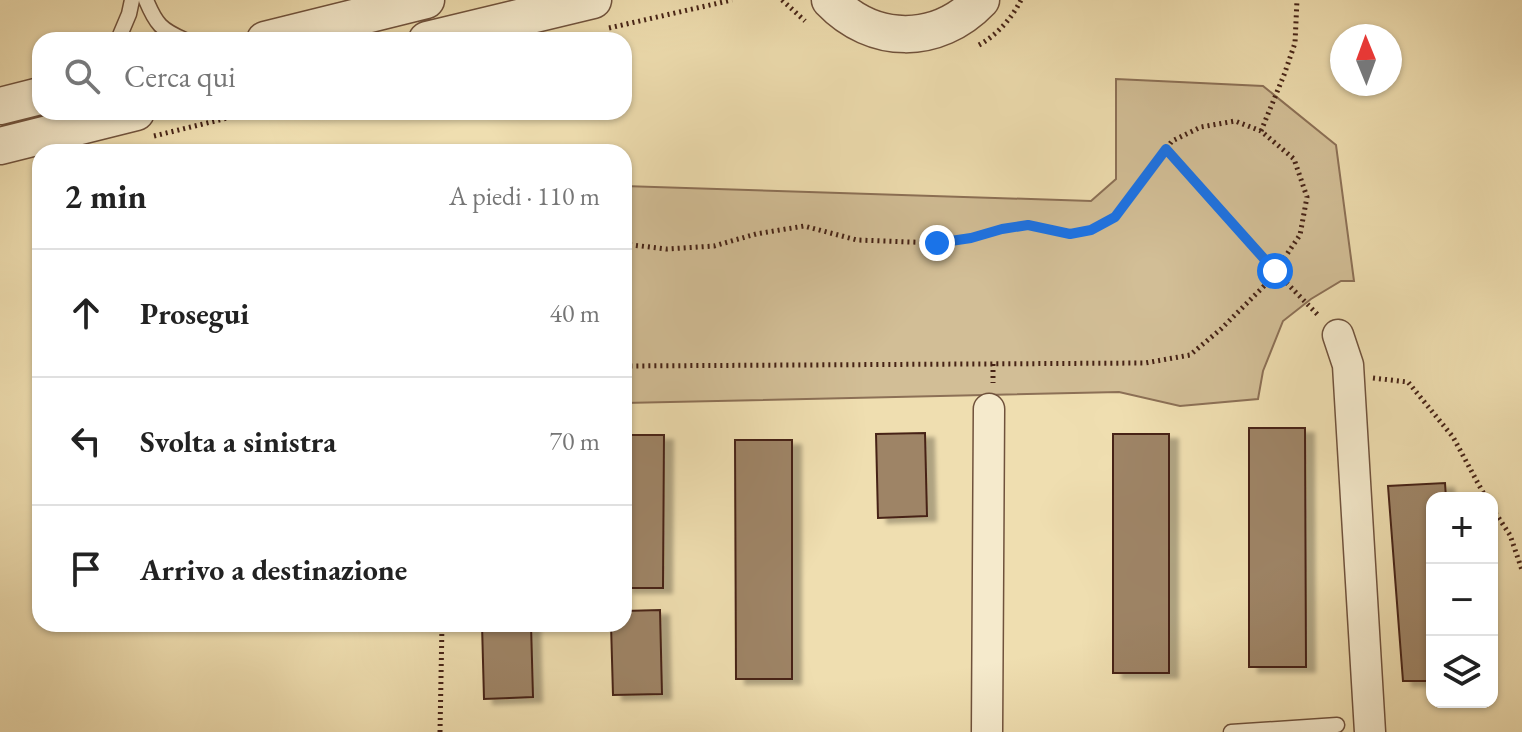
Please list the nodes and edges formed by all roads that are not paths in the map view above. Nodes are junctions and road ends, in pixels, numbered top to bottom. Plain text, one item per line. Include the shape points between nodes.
1 (132, 0) edge
2 (146, 0) edge
3 (426, 0) edge
4 (830, 0) edge
5 (981, 0) edge
6 (596, 15) edge
7 (121, 32) edge
8 (167, 32) edge
9 (297, 32) edge
10 (481, 32) edge
11 (32, 98) edge
12 (0, 106) edge
13 (142, 125) edge
14 (0, 146) edge
15 (1338, 335) road end
16 (989, 409) dead end
17 (1337, 725) dead end
18 (987, 732) edge
19 (1231, 732) edge
20 (1370, 732) edge

1 - 7 lane
2 - 8 lane
3 - 9 street
4 - 5 street via 860,24 906,35 952,23
6 - 10 street
11 - 12 street
13 - 14 street
15 - 20 street via 1348,365
16 - 18 street
17 - 19 lane

